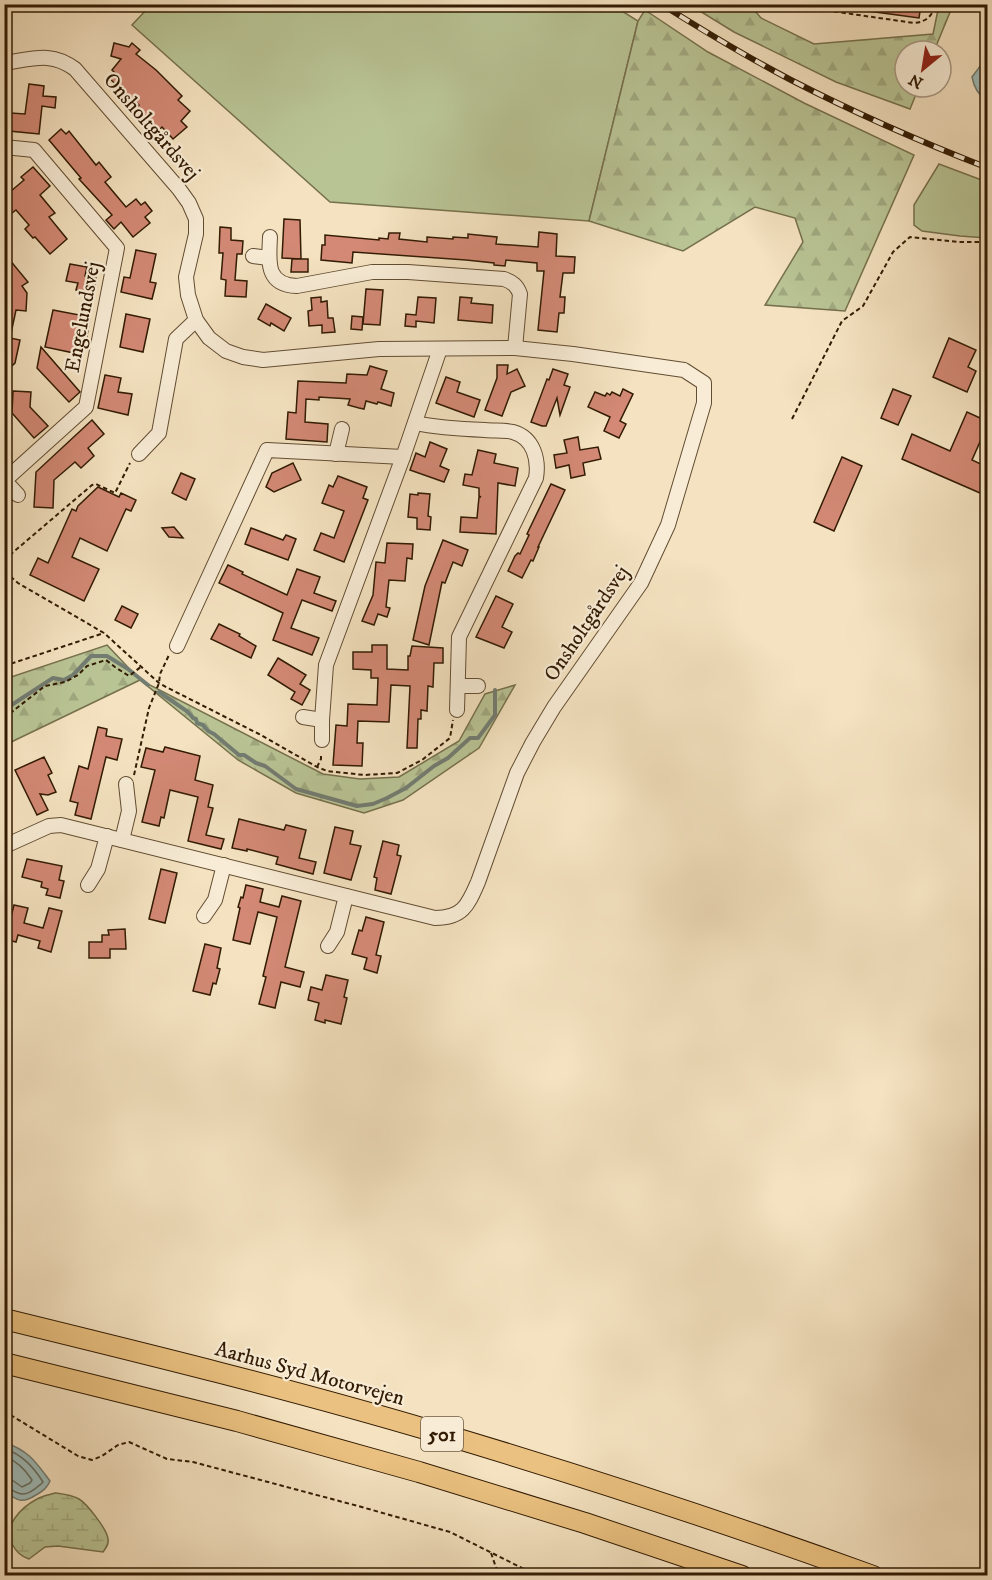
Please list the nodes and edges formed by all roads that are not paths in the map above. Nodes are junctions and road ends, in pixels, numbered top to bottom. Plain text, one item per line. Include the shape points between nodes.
1 (4, 63) edge
2 (4, 147) edge
3 (270, 237) dead end
4 (253, 256) dead end
5 (269, 258) junction
6 (196, 320) junction
7 (514, 348) junction
8 (440, 349) junction
9 (415, 423) junction
10 (342, 429) dead end
11 (139, 454) road end
12 (336, 454) junction
13 (403, 457) junction
14 (5, 481) edge
15 (18, 495) dead end
16 (177, 646) road end
17 (458, 686) junction
18 (478, 686) dead end
19 (457, 710) road end
20 (303, 717) dead end
21 (322, 720) junction
22 (322, 740) dead end
23 (126, 784) road end
24 (107, 836) junction
25 (122, 840) junction
26 (4, 847) edge
27 (224, 865) junction
28 (88, 885) dead end
29 (346, 896) junction
30 (204, 916) dead end
31 (328, 946) dead end
32 (4, 1319) edge
33 (4, 1363) edge
34 (742, 1575) edge
35 (873, 1575) edge

1 - 6 street, Onsholtgårdsvej via 44,57 55,58 75,69 179,189 196,219 186,277
2 - 14 street, Engelundsvej via 34,150 117,248 86,407
3 - 5 street
4 - 5 street
5 - 7 street via 271,272 290,286 372,272 512,281 520,294
6 - 8 street, Onsholtgårdsvej via 209,339 226,351 263,360 379,349
6 - 11 street via 177,339 159,433
7 - 8 street, Onsholtgårdsvej
7 - 29 street, Onsholtgårdsvej via 684,370 704,383 704,404 668,525 641,583 533,742 517,772 471,899 461,912 449,918 435,918
8 - 9 street
9 - 13 street
9 - 17 street via 513,432 528,441 537,458 536,478 459,638
10 - 12 street
12 - 13 street
12 - 16 street via 267,450
13 - 21 street via 326,665
14 - 15 street, Engelundsvej
17 - 18 street
17 - 19 street
20 - 21 street
21 - 22 street
23 - 25 street via 129,811
24 - 25 street, Onsholtgårdsvej
24 - 26 street, Onsholtgårdsvej via 49,825
24 - 28 street via 98,869
25 - 27 street, Onsholtgårdsvej
27 - 29 street, Onsholtgårdsvej
27 - 30 street via 215,900
29 - 31 street via 337,932
32 - 35 highway, Aarhus Syd Motorvejen / 501 via 430,1431 601,1483
33 - 34 highway, 501 via 237,1421 419,1472

